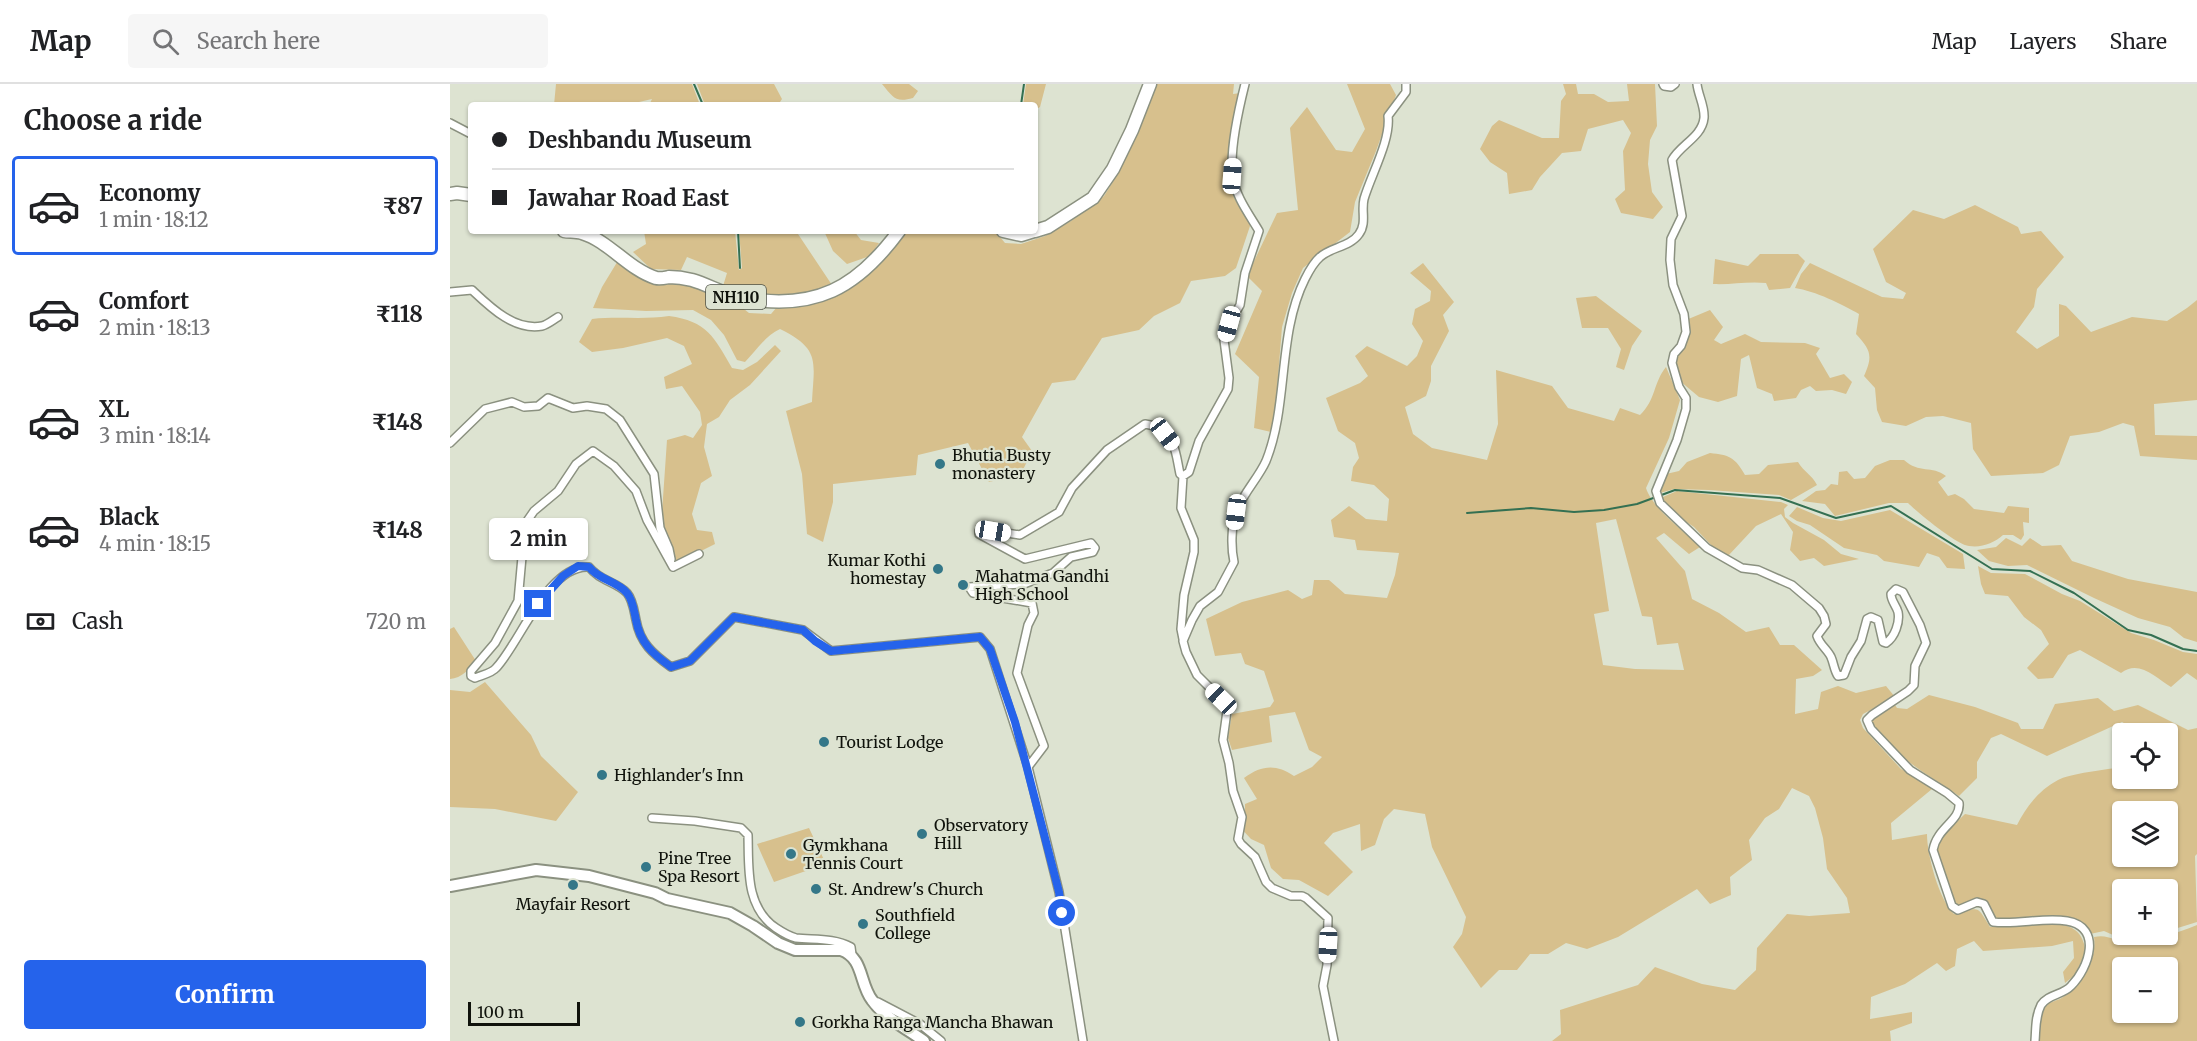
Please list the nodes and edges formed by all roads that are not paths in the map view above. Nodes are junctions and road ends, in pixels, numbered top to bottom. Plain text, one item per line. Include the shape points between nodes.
1 (1150, 84) edge
2 (1245, 84) edge
3 (1406, 84) edge
4 (1663, 84) edge
5 (1675, 84) edge
6 (1697, 84) edge
7 (450, 123) edge
8 (468, 132) edge
9 (450, 194) edge
10 (468, 195) edge
11 (1038, 230) edge
12 (897, 234) edge
13 (591, 235) edge
14 (450, 292) edge
15 (558, 317) dead end
16 (450, 443) edge
17 (1183, 476) junction
18 (699, 554) dead end
19 (673, 567) junction
20 (1184, 641) junction
21 (1028, 767) junction
22 (652, 818) dead end
23 (450, 886) edge
24 (852, 955) junction
25 (870, 998) junction
26 (924, 1041) edge
27 (941, 1041) edge
28 (1083, 1041) edge
29 (1334, 1041) edge
30 (2035, 1041) edge

1 - 11 highway via 1113,169 1093,198
2 - 17 street via 1232,176 1238,196 1259,231 1239,305 1224,340 1228,389 1199,441 1189,472
3 - 20 street via 1406,92 1388,116 1389,124 1365,197 1360,233 1349,243 1321,255 1296,297 1266,462 1236,512 1234,562 1218,592 1200,606
4 - 5 street
6 - 30 street via 1704,117 1702,127 1672,160 1682,216 1671,239 1670,260 1686,332 1672,363 1686,398 1686,409 1656,491 1660,503 1707,548 1742,568 1758,570 1792,585 1819,608 1826,624 1818,640 1831,657 1838,676 1847,672 1871,617 1878,620 1883,642 1892,639 1899,616 1891,594 1903,591 1926,643 1915,666 1914,685 1867,720 1900,761 1959,803 1960,810 1940,832 1933,850 1952,906 1958,910 1977,902 1984,904 1993,922 2076,923 2091,949 2079,978 2042,1005 2035,1023
7 - 8 street
9 - 10 highway
12 - 13 highway, NH110 via 856,278 831,294 804,301 744,299 685,278 657,279
14 - 15 street via 472,290 500,315 527,326 543,326
16 - 19 street via 485,409 513,402 524,407 538,406 548,398 573,408 606,409 620,420 654,474 660,528
17 - 20 street via 1180,508 1194,540 1183,606
17 - 21 street via 1174,444 1160,427 1145,424 1107,450 1072,488 1059,512 1020,535 978,531 1025,559 1091,543 1095,548 1093,552 1071,557 1053,573 1024,584 969,587 973,593 1032,603 1034,613 1017,673 1044,746
18 - 19 street
19 - 21 street via 636,491 614,466 593,451 576,464 558,491 525,524 518,601 471,676 476,678 495,670 538,604 563,576 578,566 589,567 595,575 627,592 647,648 671,667 690,661 734,617 803,630 831,651 980,637 990,649
20 - 29 street via 1197,675 1221,699 1227,711 1223,740 1242,817 1240,844 1255,857 1272,888 1306,898 1328,918 1323,986
21 - 28 street via 1059,892
22 - 24 street via 741,828 748,835 748,876 757,909 786,935 845,944
23 - 24 main road via 536,870 589,876 730,913 778,944 795,950 841,950
24 - 25 main road
25 - 26 main road
25 - 27 street via 920,1024

